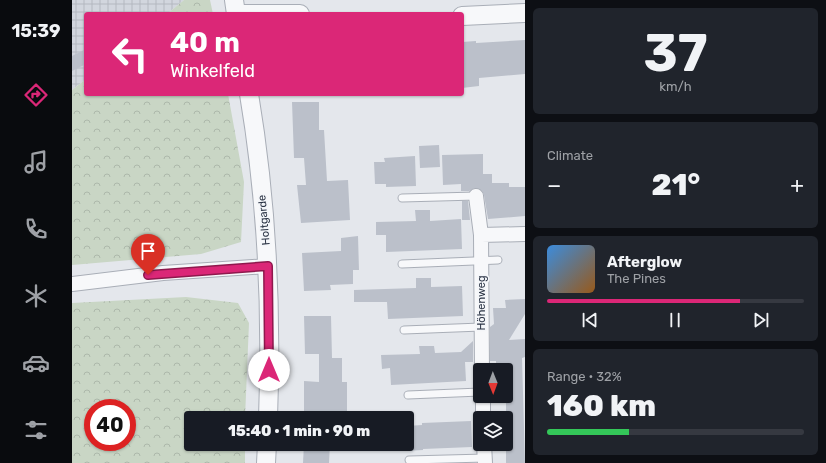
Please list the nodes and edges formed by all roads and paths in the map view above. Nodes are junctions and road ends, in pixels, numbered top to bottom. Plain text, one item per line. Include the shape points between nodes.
1 (234, 0) edge
2 (276, 0) edge
3 (236, 12) edge
4 (297, 12) edge
5 (525, 13) edge
6 (464, 16) edge
7 (249, 96) edge
8 (476, 196) joint
9 (402, 198) dead end
10 (525, 234) edge
11 (481, 235) junction
12 (481, 260) junction
13 (498, 260) dead end
14 (402, 264) dead end
15 (268, 266) junction
16 (72, 284) edge
17 (481, 327) junction
18 (404, 330) dead end
19 (482, 363) edge
20 (473, 392) edge
21 (408, 395) dead end
22 (268, 411) edge
23 (267, 451) edge
24 (485, 455) edge
25 (409, 460) dead end
26 (266, 463) edge

1 - 3 street
2 - 4 street
5 - 6 street
7 - 15 street, Holtgarde via 262,186
8 - 9 lane
8 - 11 street, Höhenweg
10 - 11 street
11 - 12 street, Höhenweg
12 - 13 lane
12 - 14 lane
12 - 17 street, Höhenweg
15 - 16 street
15 - 22 street, Holtgarde
17 - 18 lane
17 - 19 street, Höhenweg
20 - 21 lane
23 - 26 street
24 - 25 lane

